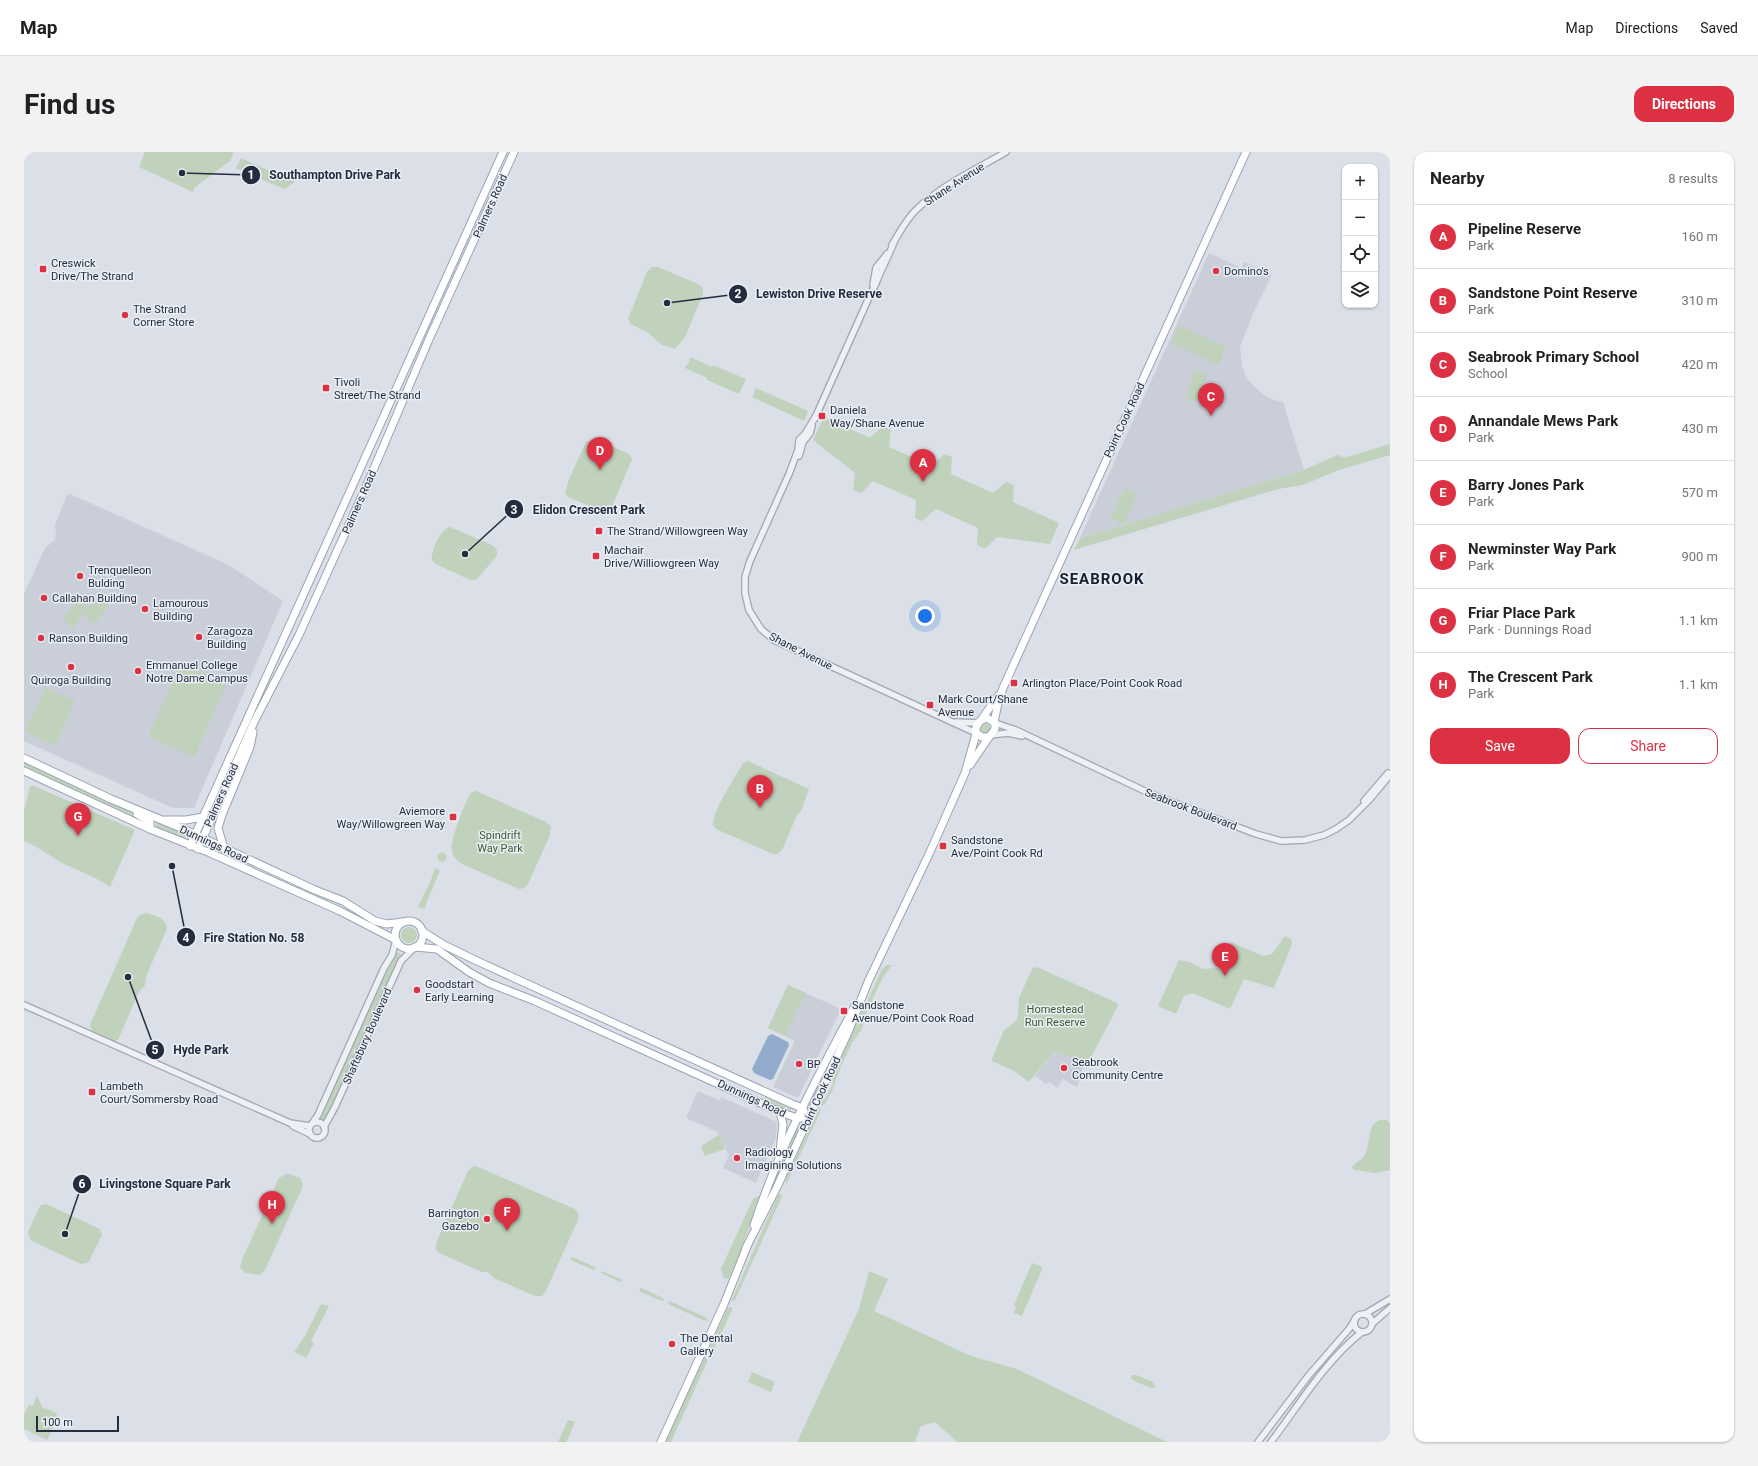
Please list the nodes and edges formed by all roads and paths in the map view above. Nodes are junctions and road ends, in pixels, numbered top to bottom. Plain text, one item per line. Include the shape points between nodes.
1 (502, 152) edge
2 (514, 152) edge
3 (1006, 152) edge
4 (1246, 152) edge
5 (1003, 688) junction
6 (952, 721) junction
7 (254, 722) junction
8 (980, 722) junction
9 (994, 722) junction
10 (976, 734) junction
11 (990, 736) junction
12 (1030, 738) junction
13 (24, 758) edge
14 (24, 771) edge
15 (1390, 772) edge
16 (965, 773) junction
17 (1390, 775) edge
18 (133, 808) junction
19 (1354, 814) junction
20 (203, 816) junction
21 (162, 820) junction
22 (150, 829) junction
23 (195, 834) junction
24 (202, 838) junction
25 (190, 846) junction
26 (198, 849) junction
27 (224, 849) junction
28 (403, 922) junction
29 (422, 931) junction
30 (396, 940) junction
31 (414, 948) junction
32 (868, 982) junction
33 (24, 1005) edge
34 (802, 1108) junction
35 (780, 1112) junction
36 (808, 1117) junction
37 (797, 1118) junction
38 (290, 1123) junction
39 (311, 1124) junction
40 (324, 1127) junction
41 (310, 1134) junction
42 (779, 1157) junction
43 (777, 1186) junction
44 (766, 1190) junction
45 (746, 1248) junction
46 (1390, 1299) edge
47 (1390, 1308) edge
48 (1365, 1314) junction
49 (1355, 1320) junction
50 (1373, 1323) junction
51 (1362, 1332) junction
52 (661, 1442) edge
53 (1258, 1442) edge
54 (1271, 1442) edge

1 - 20 main road, Palmers Road
2 - 7 main road, Palmers Road via 328,572
3 - 6 street, Shane Avenue via 936,194 917,209 905,223 894,242 810,433 803,442 798,460 789,474 746,571 744,583 749,610 755,622 779,643
4 - 5 main road, Point Cook Road
5 - 8 main road, Point Cook Road
5 - 9 main road, Point Cook Road
6 - 8 street, Shane Avenue via 966,724
6 - 10 street, Shane Avenue
7 - 24 main road, Palmers Road
7 - 27 main road via 250,747 218,828
8 - 9 main road via 987,718
8 - 10 main road via 976,726
9 - 11 main road via 995,729
9 - 12 street, Seabrook Boulevard
10 - 11 main road via 982,737
10 - 16 main road, Point Cook Road
11 - 12 street, Seabrook Boulevard via 1008,733
11 - 16 main road, Point Cook Road
12 - 19 street, Seabrook Boulevard via 1151,794 1276,840 1299,841 1317,837 1336,829
13 - 18 main road, Dunnings Road
14 - 22 main road, Dunnings Road
15 - 19 street, Seabrook Boulevard
16 - 32 main road, Point Cook Road
17 - 19 street, Seabrook Boulevard via 1378,791
18 - 21 main road, Dunnings Road
18 - 22 main road via 137,814 150,822
20 - 21 main road via 186,820
20 - 23 main road, Palmers Road
21 - 23 main road, Dunnings Road
22 - 25 main road, Dunnings Road
23 - 24 main road, Dunnings Road
23 - 25 main road, Palmers Road
24 - 26 main road, Palmers Road
24 - 27 main road, Dunnings Road
25 - 26 main road, Dunnings Road
26 - 30 main road, Dunnings Road via 340,911
27 - 28 main road, Dunnings Road via 344,901 375,921 387,924
28 - 29 main road via 414,923
28 - 30 main road via 396,930
29 - 31 main road via 421,941
29 - 34 main road, Dunnings Road via 477,961
30 - 31 main road via 403,948
30 - 39 street, Shaftsbury Boulevard via 392,955 320,1110
31 - 35 main road, Dunnings Road via 437,949 488,983 542,1004
31 - 40 street, Shaftsbury Boulevard via 401,961 336,1107
32 - 34 main road, Point Cook Road
32 - 36 main road, Point Cook Road via 849,1030
33 - 38 street
34 - 36 main road, Dunnings Road
34 - 37 main road, Point Cook Road
35 - 37 main road, Dunnings Road
35 - 42 main road via 783,1124
36 - 37 main road, Dunnings Road
36 - 43 main road, Point Cook Road
37 - 42 main road, Point Cook Road
38 - 39 street
38 - 41 street
39 - 40 street via 320,1122
39 - 41 street
40 - 41 street via 321,1137
42 - 44 main road, Point Cook Road
43 - 44 main road
43 - 45 main road, Point Cook Road
44 - 45 main road, Point Cook Road
45 - 52 main road, Point Cook Road via 724,1304
46 - 48 street
47 - 50 street
48 - 49 street via 1358,1315
48 - 50 street
49 - 51 street via 1355,1328
49 - 53 street via 1312,1370
50 - 51 street via 1368,1331
51 - 54 street via 1320,1376

